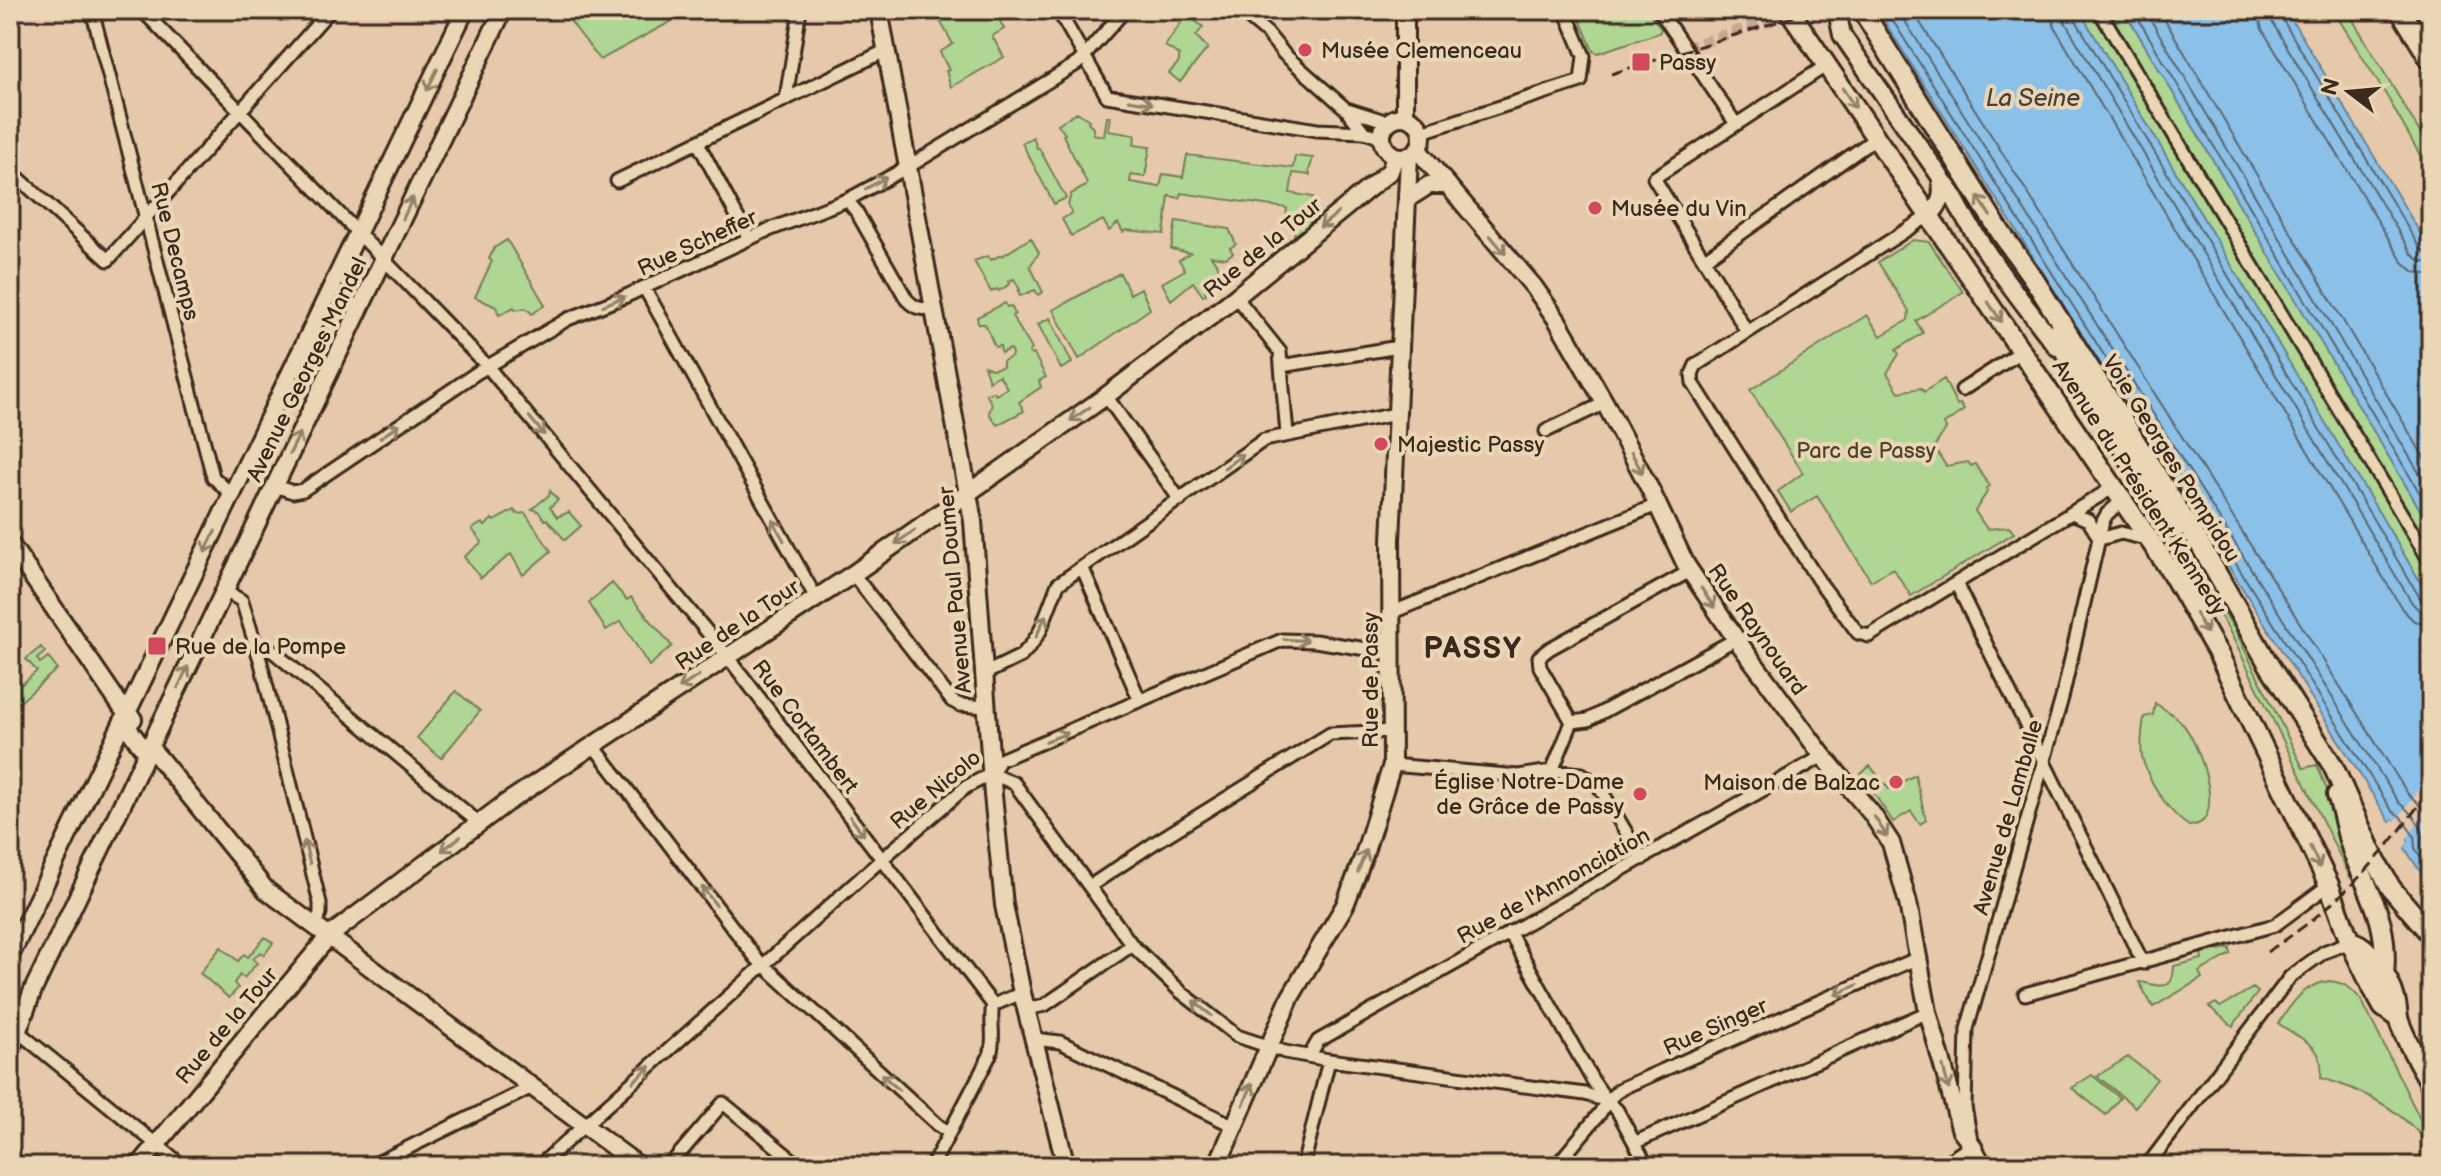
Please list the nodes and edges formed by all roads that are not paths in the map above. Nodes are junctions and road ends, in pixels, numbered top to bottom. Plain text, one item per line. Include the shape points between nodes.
1 (92, 10) edge
2 (142, 10) edge
3 (330, 10) edge
4 (465, 10) edge
5 (503, 10) edge
6 (800, 10) edge
7 (879, 10) edge
8 (1058, 10) edge
9 (1125, 10) edge
10 (1240, 10) edge
11 (1405, 10) edge
12 (1565, 10) edge
13 (1659, 10) edge
14 (1789, 10) edge
15 (1862, 10) edge
16 (2099, 10) edge
17 (2400, 10) edge
18 (1840, 12) edge
19 (2431, 19) edge
20 (2413, 32) junction
21 (887, 50) junction
22 (1084, 57) junction
23 (2431, 61) edge
24 (1827, 65) junction
25 (786, 98) junction
26 (1346, 109) junction
27 (239, 111) junction
28 (1405, 117) junction
29 (1736, 124) junction
30 (1385, 130) junction
31 (1364, 132) junction
32 (1422, 132) junction
33 (1876, 138) junction
34 (698, 143) junction
35 (1403, 158) junction
36 (908, 167) junction
37 (10, 170) edge
38 (1940, 177) junction
39 (617, 181) dead end
40 (1448, 185) junction
41 (1407, 199) junction
42 (847, 200) junction
43 (1930, 215) junction
44 (146, 217) junction
45 (2001, 233) junction
46 (358, 234) junction
47 (749, 239) junction
48 (1705, 259) junction
49 (383, 260) junction
50 (644, 287) junction
51 (1236, 297) junction
52 (934, 307) junction
53 (1747, 332) junction
54 (1399, 347) junction
55 (2022, 351) junction
56 (487, 366) junction
57 (1281, 366) junction
58 (2075, 371) junction
59 (1962, 390) dead end
60 (1106, 396) junction
61 (1605, 403) junction
62 (1396, 414) junction
63 (1546, 431) dead end
64 (1287, 434) junction
65 (2139, 475) junction
66 (275, 486) junction
67 (969, 492) junction
68 (2118, 493) junction
69 (232, 495) junction
70 (1180, 500) junction
71 (1657, 505) junction
72 (2072, 513) junction
73 (2100, 539) junction
74 (2151, 540) junction
75 (10, 544) edge
76 (2431, 563) edge
77 (1082, 567) junction
78 (1690, 571) junction
79 (853, 574) junction
80 (1956, 583) junction
81 (224, 590) junction
82 (816, 598) junction
83 (2233, 604) junction
84 (1393, 612) junction
85 (1736, 639) junction
86 (256, 647) junction
87 (1392, 653) junction
88 (728, 657) junction
89 (984, 674) junction
90 (1140, 701) junction
91 (986, 707) junction
92 (127, 715) junction
93 (1572, 722) junction
94 (1393, 731) junction
95 (2315, 740) junction
96 (593, 745) junction
97 (150, 748) junction
98 (1823, 756) junction
99 (2044, 759) junction
100 (1392, 765) junction
101 (1552, 771) junction
102 (991, 774) junction
103 (479, 823) junction
104 (882, 859) junction
105 (1642, 859) junction
106 (2329, 885) junction
107 (1090, 886) junction
108 (322, 932) junction
109 (1509, 932) junction
110 (2431, 935) edge
111 (2350, 942) junction
112 (1132, 945) junction
113 (10, 956) edge
114 (1918, 958) junction
115 (2143, 963) junction
116 (764, 966) junction
117 (2384, 975) junction
118 (2025, 994) dead end
119 (1024, 1001) junction
120 (993, 1005) junction
121 (1928, 1012) junction
122 (2398, 1018) junction
123 (14, 1028) edge
124 (1034, 1039) junction
125 (1268, 1047) junction
126 (10, 1051) edge
127 (1310, 1055) junction
128 (1329, 1060) junction
129 (2431, 1085) edge
130 (532, 1087) junction
131 (1607, 1101) junction
132 (1962, 1114) junction
133 (584, 1126) junction
134 (1234, 1126) junction
135 (949, 1132) junction
136 (1636, 1142) junction
137 (155, 1144) junction
138 (1972, 1145) junction
139 (139, 1166) edge
140 (183, 1166) edge
141 (371, 1166) edge
142 (539, 1166) edge
143 (639, 1166) edge
144 (669, 1166) edge
145 (800, 1166) edge
146 (932, 1166) edge
147 (1066, 1166) edge
148 (1217, 1166) edge
149 (1303, 1166) edge
150 (1556, 1166) edge
151 (1647, 1166) edge
152 (1941, 1166) edge
153 (1983, 1166) edge
154 (2147, 1166) edge

1 - 44 street, Rue Decamps
2 - 27 street, Rue Cortambert
3 - 27 street
4 -> 46 street, Avenue Georges Mandel
49 -> 5 street, Avenue Georges Mandel
6 - 25 street
7 - 21 street, Avenue Paul Doumer
8 - 22 street
9 - 22 street, Rue Scheffer
10 - 26 street
11 - 28 street
12 - 32 street via 1584,56 1581,81
13 - 29 street
14 - 24 main road, Avenue du Président Kennedy
45 -> 15 main road, Voie Georges Pompidou
16 - 76 street
17 - 20 main road
18 - 38 street via 1842,35
19 - 20 street
20 - 23 main road
21 - 25 street
21 - 36 street, Avenue Paul Doumer
22 -> 31 street via 1107,96 1317,130
22 - 36 street, Rue Scheffer
24 - 29 street
24 -> 33 main road, Avenue du Président Kennedy
25 - 34 street
26 - 30 street
26 - 31 street
27 - 44 street
27 - 46 street, Rue Cortambert
28 - 30 street via 1396,117
28 - 32 street via 1416,121
29 - 48 street via 1654,178
30 - 31 street
30 - 35 street via 1386,149
32 - 35 street via 1422,141
33 - 43 main road, Avenue du Président Kennedy
33 - 48 street
34 - 39 street
34 - 47 street
35 - 40 street, Rue Raynouard
35 - 41 street, Rue de Passy
35 -> 51 street, Rue de la Tour
42 -> 36 street, Rue Scheffer
36 - 52 street, Avenue Paul Doumer
37 - 44 street via 107,260
38 - 43 street via 1943,195
38 - 58 street
40 - 41 street via 1429,185
40 -> 61 street, Rue Raynouard via 1534,287
41 - 54 street, Rue de Passy
42 - 47 street, Rue Scheffer
42 - 52 street via 907,300 916,308
43 - 53 street
43 -> 55 main road, Avenue du Président Kennedy
44 - 69 street, Rue Decamps via 213,477
45 - 58 main road
45 - 83 main road, Voie Georges Pompidou
46 - 49 street, Rue Cortambert
46 - 69 street, Avenue Georges Mandel
47 - 50 street, Rue Scheffer
48 - 53 street
49 - 56 street, Rue Cortambert
66 -> 49 street, Avenue Georges Mandel
56 -> 50 street, Rue Scheffer via 568,319
82 -> 50 street
51 - 57 street via 1280,352
51 - 60 street, Rue de la Tour
52 - 67 street, Avenue Paul Doumer
53 - 80 street via 1696,365 1693,383 1818,580 1858,633 1869,636
54 - 57 street
54 - 62 street, Rue de Passy
55 - 59 street
55 - 68 main road, Avenue du Président Kennedy
66 -> 56 street, Rue Scheffer via 303,490
56 -> 88 street, Rue Cortambert
57 - 64 street
58 - 65 main road
60 -> 67 street, Rue de la Tour
60 - 70 street
61 - 63 street
61 -> 71 street, Rue Raynouard
62 - 64 street
62 - 84 street, Rue de Passy
70 -> 64 street via 1264,440
65 - 68 main road
65 - 83 main road
66 - 81 street, Avenue Georges Mandel
67 -> 79 street, Rue de la Tour
67 - 89 street, Avenue Paul Doumer
68 - 72 street
68 - 73 street, Avenue de Lamballe
68 - 74 main road, Avenue du Président Kennedy
69 -> 92 street, Avenue Georges Mandel
70 - 77 street
71 - 78 street, Rue Raynouard
71 - 84 street
72 - 73 street via 2088,520
72 - 80 street
73 - 74 street via 2121,533
73 - 99 street, Avenue de Lamballe
74 -> 106 main road, Avenue du Président Kennedy via 2219,655
75 - 92 street
89 -> 77 street via 1021,656 1040,631 1056,586
77 - 90 street
78 -> 85 street, Rue Raynouard
78 - 93 street via 1539,657
79 - 82 street, Rue de la Tour
79 - 91 street via 952,701
80 - 99 street
81 - 86 street via 242,601
97 -> 81 street, Avenue Georges Mandel
82 - 88 street, Rue de la Tour
83 - 95 main road, Voie Georges Pompidou
84 - 87 street, Rue de Passy
85 - 93 street via 1588,720
85 - 98 street, Rue Raynouard
86 - 103 street via 275,653
108 -> 86 street via 320,903
90 -> 87 street, Rue Nicolo via 1282,640
87 - 94 street, Rue de Passy
88 -> 96 street, Rue de la Tour
88 -> 104 street, Rue Cortambert
89 - 91 street, Avenue Paul Doumer
102 -> 90 street, Rue Nicolo via 1000,760
91 - 102 street, Avenue Paul Doumer
92 - 97 street via 128,728 141,746
92 - 113 street, Avenue Georges Mandel
93 - 101 street
94 - 100 street, Rue de Passy
94 - 107 street via 1330,734
95 - 110 main road, Voie Georges Pompidou via 2333,766 2391,888
95 - 117 main road via 2380,914 2387,951
96 - 103 street, Rue de la Tour
116 -> 96 street
97 - 108 street via 266,890
97 - 123 street, Avenue Georges Mandel
98 - 105 street, Rue de l'Annonciation
98 -> 114 street, Rue Raynouard via 1891,843
99 - 115 street
99 - 132 street, Avenue de Lamballe via 1967,1029
100 - 101 street via 1518,776
125 -> 100 street, Rue de Passy via 1291,996 1345,905
101 - 105 street via 1582,774 1598,785
102 - 104 street, Rue Nicolo via 966,787
102 - 107 street via 1014,783
102 - 119 street, Avenue Paul Doumer via 1004,905
103 -> 108 street, Rue de la Tour
104 - 116 street, Rue Nicolo
104 - 120 street, Rue Cortambert
105 - 109 street, Rue de l'Annonciation
106 - 111 main road, Avenue du Président Kennedy
106 - 115 street via 2275,925
107 - 112 street
108 - 130 street
108 - 137 street, Rue de la Tour
109 - 127 street, Rue de l'Annonciation via 1318,1041
109 - 131 street
111 - 117 main road via 2364,946
111 - 122 main road, Avenue du Président Kennedy via 2383,1007
111 - 154 street via 2324,952 2290,977
112 - 119 street via 1045,1005
125 -> 112 street via 1237,1036
114 - 121 street, Rue Raynouard
114 -> 131 street, Rue Singer via 1620,1089
115 - 118 street
133 -> 116 street, Rue Nicolo
135 -> 116 street
117 - 122 main road, Avenue du Président Kennedy
119 - 120 street
119 - 124 street, Avenue Paul Doumer
120 - 135 street via 993,1046
121 -> 132 street, Rue Raynouard
121 - 136 street
122 - 129 main road, Avenue du Président Kennedy
123 - 126 street, Avenue Georges Mandel
123 - 137 street
124 - 134 street via 1060,1042
124 - 147 street, Avenue Paul Doumer
125 - 127 street
134 -> 125 street, Rue de Passy
127 - 128 street
128 - 131 street
128 - 149 street
130 - 133 street
130 - 141 street
131 - 136 street
131 - 150 street, Rue Singer
132 - 138 street, Rue Raynouard via 1962,1135
133 - 142 street, Rue Nicolo
133 - 143 street
134 - 148 street, Rue de Passy
135 - 146 street
136 - 151 street
137 - 139 street, Rue de la Tour
137 - 140 street
138 - 152 street
138 - 153 street, Rue Raynouard
144 - 145 street via 723,1103

